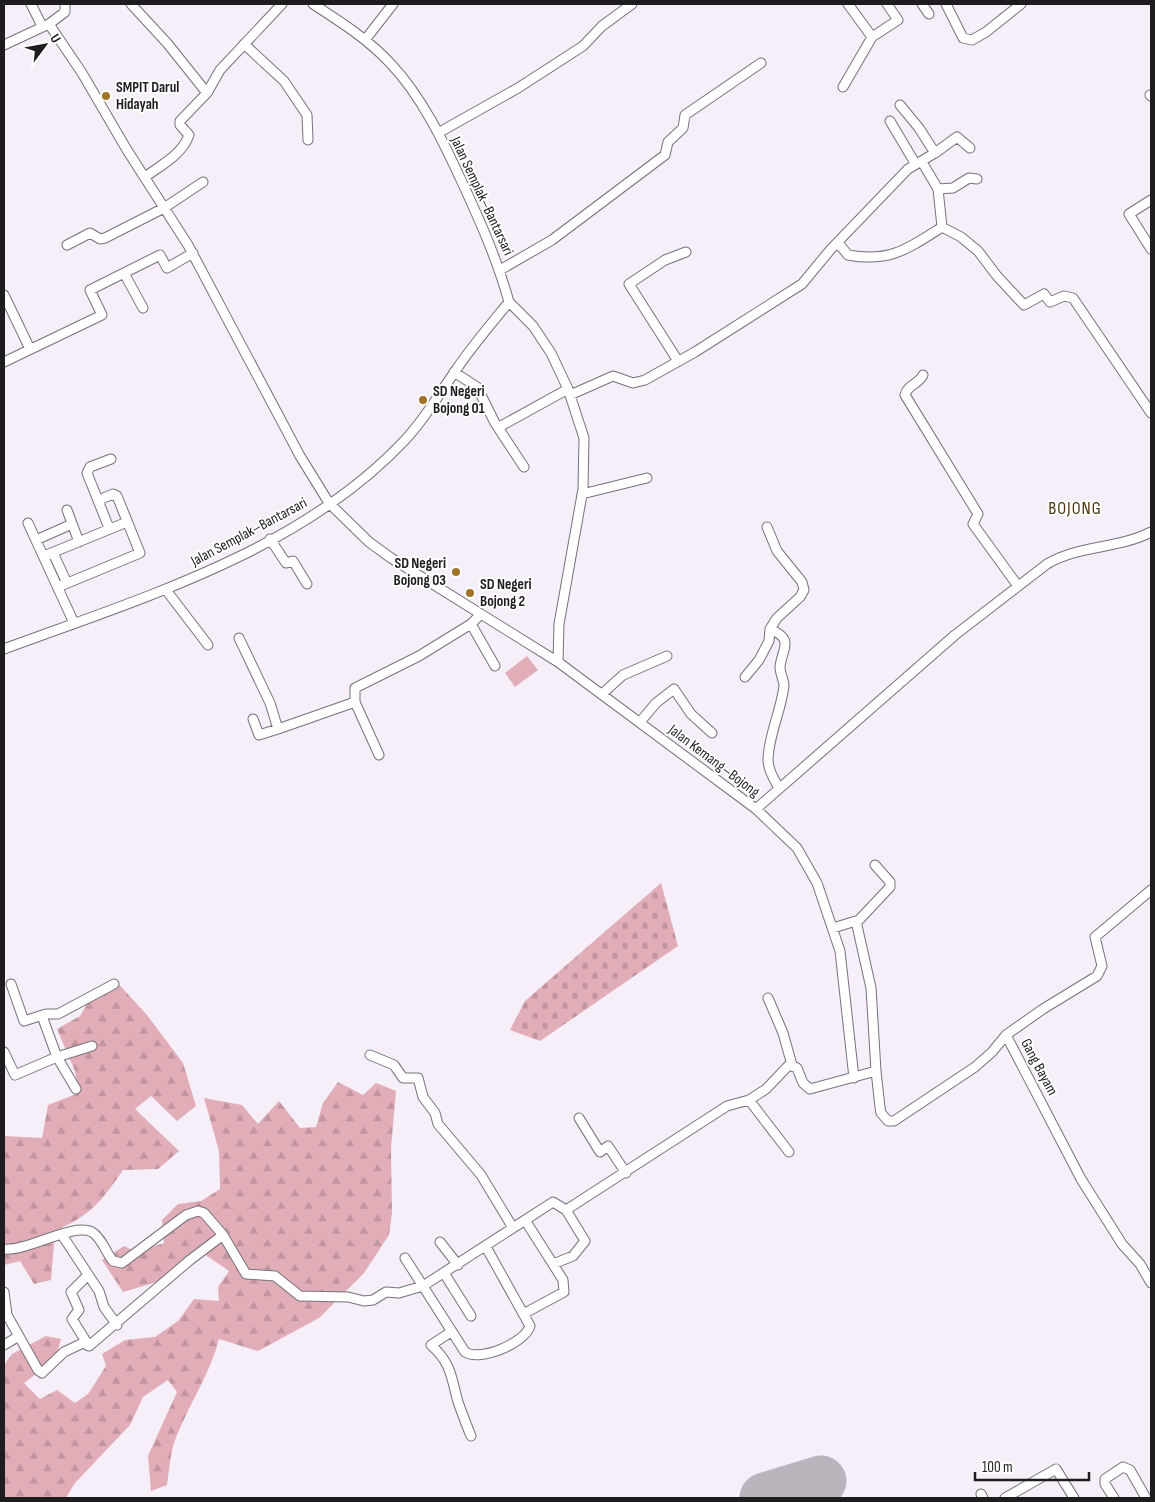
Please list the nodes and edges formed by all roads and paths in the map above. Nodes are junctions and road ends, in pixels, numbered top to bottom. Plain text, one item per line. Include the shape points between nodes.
1 (31, 4) edge
2 (65, 4) edge
3 (131, 4) edge
4 (282, 4) edge
5 (313, 4) edge
6 (393, 4) edge
7 (632, 4) edge
8 (848, 4) edge
9 (887, 4) edge
10 (922, 4) edge
11 (946, 4) edge
12 (1021, 4) edge
13 (929, 14) dead end
14 (46, 25) junction
15 (872, 37) junction
16 (364, 40) junction
17 (244, 44) junction
18 (4, 46) edge
19 (761, 63) dead end
20 (843, 87) dead end
21 (207, 93) junction
22 (900, 106) dead end
23 (890, 121) dead end
24 (438, 133) junction
25 (308, 140) dead end
26 (970, 148) dead end
27 (935, 153) junction
28 (918, 162) junction
29 (145, 177) junction
30 (977, 179) dead end
31 (203, 182) dead end
32 (938, 189) junction
33 (1151, 200) edge
34 (164, 208) junction
35 (942, 227) junction
36 (838, 243) junction
37 (67, 245) dead end
38 (1151, 249) edge
39 (686, 252) dead end
40 (193, 253) junction
41 (500, 270) junction
42 (124, 273) junction
43 (4, 295) edge
44 (509, 302) junction
45 (143, 308) dead end
46 (30, 349) junction
47 (678, 361) junction
48 (4, 362) edge
49 (454, 372) junction
50 (923, 375) dead end
51 (569, 392) junction
52 (1151, 413) edge
53 (499, 427) junction
54 (111, 459) dead end
55 (524, 467) dead end
56 (647, 478) dead end
57 (582, 494) junction
58 (99, 500) junction
59 (329, 503) junction
60 (67, 510) dead end
61 (127, 522) junction
62 (28, 523) dead end
63 (72, 524) junction
64 (767, 526) dead end
65 (110, 528) junction
66 (1151, 532) edge
67 (270, 539) junction
68 (36, 540) junction
69 (79, 542) junction
70 (48, 555) junction
71 (307, 584) dead end
72 (62, 585) junction
73 (1018, 586) junction
74 (166, 590) junction
75 (480, 614) junction
76 (74, 623) junction
77 (471, 624) junction
78 (770, 629) junction
79 (239, 638) dead end
80 (208, 645) dead end
81 (4, 649) edge
82 (667, 656) dead end
83 (558, 662) junction
84 (495, 666) dead end
85 (746, 677) dead end
86 (602, 694) junction
87 (355, 702) junction
88 (253, 719) dead end
89 (640, 722) junction
90 (278, 728) junction
91 (712, 733) dead end
92 (379, 755) dead end
93 (779, 788) junction
94 (756, 810) junction
95 (875, 865) dead end
96 (1151, 890) edge
97 (856, 921) junction
98 (833, 928) junction
99 (11, 984) dead end
100 (114, 984) dead end
101 (768, 998) dead end
102 (42, 1016) junction
103 (1006, 1035) junction
104 (92, 1046) dead end
105 (4, 1052) edge
106 (370, 1055) dead end
107 (57, 1057) junction
108 (792, 1065) junction
109 (876, 1071) junction
110 (854, 1078) junction
111 (76, 1088) dead end
112 (749, 1100) junction
113 (579, 1118) dead end
114 (789, 1152) dead end
115 (626, 1173) junction
116 (566, 1210) junction
117 (526, 1220) junction
118 (513, 1228) junction
119 (62, 1235) junction
120 (223, 1235) junction
121 (440, 1242) dead end
122 (486, 1247) junction
123 (4, 1249) edge
124 (405, 1258) dead end
125 (553, 1264) junction
126 (458, 1265) junction
127 (444, 1273) junction
128 (87, 1276) junction
129 (1151, 1283) edge
130 (423, 1286) junction
131 (4, 1292) edge
132 (525, 1313) junction
133 (6, 1315) edge
134 (471, 1316) dead end
135 (117, 1325) junction
136 (451, 1332) junction
137 (19, 1336) junction
138 (87, 1343) junction
139 (4, 1345) edge
140 (470, 1436) dead end
141 (1005, 1498) edge
142 (1072, 1498) edge
143 (1114, 1498) edge
144 (1146, 1498) edge

1 - 14 street, Jalan Kemang–Bojong
2 - 14 street via 64,12
3 - 21 street
4 - 17 street
5 - 16 street, Jalan Semplak–Bantarsari
6 - 16 street
7 - 24 street via 602,26 583,46 518,88
8 - 15 street
9 - 15 street via 898,20
10 - 13 street
11 - 12 street via 963,38 972,40
14 - 18 street
14 - 29 street, Jalan Kemang–Bojong via 82,73
15 - 20 street
16 - 24 street, Jalan Semplak–Bantarsari via 392,65
17 - 21 street via 220,70
17 - 25 street via 284,81 307,115
19 - 41 street via 686,116 683,128 668,142 665,155 552,240
21 - 29 street via 180,122 189,135 182,147
22 - 27 street
23 - 28 street
24 - 41 street, Jalan Semplak–Bantarsari via 487,235
26 - 27 street via 957,137
27 - 28 street
28 - 32 street
28 - 36 street
29 - 34 street, Jalan Kemang–Bojong
30 - 32 street via 969,178 953,188
31 - 34 street
32 - 35 street
33 - 38 street via 1129,214
34 - 37 street via 102,239 90,234
34 - 40 street, Jalan Kemang–Bojong
35 - 36 street via 895,255 854,256
35 - 52 street via 978,251 996,276 1024,305 1044,294 1050,302 1064,296 1075,300
36 - 47 street via 802,284
39 - 47 street via 665,260 629,284
40 - 42 street via 167,268 160,255
40 - 59 street, Jalan Kemang–Bojong via 300,456
41 - 44 street, Jalan Semplak–Bantarsari
42 - 45 street
42 - 46 street via 90,290 102,315
43 - 46 street
44 - 49 street, Jalan Semplak–Bantarsari
44 - 51 street via 542,340
46 - 48 street
47 - 51 street via 640,382 613,376
49 - 53 street via 477,387
49 - 59 street, Jalan Semplak–Bantarsari via 406,440 346,493
50 - 73 street via 905,395 978,514 973,524
51 - 53 street
51 - 57 street via 584,438
53 - 55 street
54 - 58 street via 88,469
56 - 57 street
57 - 83 street via 558,624
58 - 61 street via 116,495
58 - 65 street
59 - 67 street, Jalan Semplak–Bantarsari
59 - 75 street, Jalan Kemang–Bojong via 369,542
60 - 63 street
61 - 65 street
61 - 72 street via 139,555
62 - 68 street
63 - 68 street
63 - 69 street
64 - 78 street via 778,551 802,582 804,590
65 - 69 street
66 - 73 street, Jalan Kemang–Bojong via 1122,544 1063,555
67 - 71 street via 286,562 293,561
67 - 74 street, Jalan Semplak–Bantarsari
68 - 70 street
69 - 70 street
70 - 72 street
72 - 76 street
73 - 93 street, Jalan Kemang–Bojong via 960,630
74 - 76 street, Jalan Semplak–Bantarsari
74 - 80 street
75 - 77 street
75 - 83 street, Jalan Kemang–Bojong
76 - 81 street, Jalan Semplak–Bantarsari
77 - 84 street
77 - 87 street via 420,656 356,688
78 - 85 street via 769,641
78 - 93 street via 782,636 786,645 780,665 784,687 768,759 770,773
79 - 90 street via 270,703
82 - 86 street via 624,675
83 - 86 street, Jalan Kemang–Bojong
86 - 89 street, Jalan Kemang–Bojong
87 - 90 street
87 - 92 street
88 - 90 street via 259,735
89 - 91 street via 674,689 691,714
89 - 94 street, Jalan Kemang–Bojong
93 - 94 street, Jalan Kemang–Bojong
94 - 98 street via 797,848 805,860 817,882
95 - 97 street via 892,885
96 - 103 street via 1095,937 1102,966 1097,976
97 - 98 street
97 - 109 street via 872,988
98 - 110 street via 840,951
99 - 102 street via 23,1021
100 - 102 street via 58,1014
101 - 108 street
102 - 107 street
103 - 109 street, Gang Bayam via 975,1067 894,1120 888,1121 881,1113
103 - 129 street, Gang Bayam via 1081,1179
104 - 107 street
105 - 107 street via 15,1075
106 - 118 street via 393,1064 404,1079 418,1078 422,1097 435,1113 438,1124 481,1174
107 - 111 street
108 - 110 street via 810,1089
108 - 112 street via 786,1066 766,1089
109 - 110 street
112 - 114 street
112 - 115 street via 727,1106
113 - 115 street via 600,1152 608,1146
115 - 116 street
116 - 117 street via 553,1202
116 - 125 street via 585,1241 574,1256
117 - 118 street
117 - 125 street
118 - 122 street
119 - 120 street via 81,1230 92,1232 116,1263 126,1261 186,1215 198,1211 204,1213
119 - 123 street
119 - 128 street
120 - 130 street via 246,1274 275,1276 300,1296 348,1297 364,1301 386,1292 398,1293
120 - 135 street via 182,1266
121 - 126 street
122 - 126 street
122 - 132 street
124 - 130 street
125 - 132 street via 563,1280 564,1292
126 - 127 street
127 - 130 street
127 - 134 street
128 - 135 street
128 - 138 street via 71,1292 80,1310 72,1319
130 - 136 street
131 - 133 street
132 - 136 street via 530,1330 490,1354 468,1354
133 - 137 street
135 - 138 street via 89,1346
136 - 140 street via 431,1345 443,1356 453,1375
137 - 138 street via 42,1373 64,1352
137 - 139 street
141 - 142 street via 1056,1469
143 - 144 street via 1105,1479 1123,1467 1130,1470

